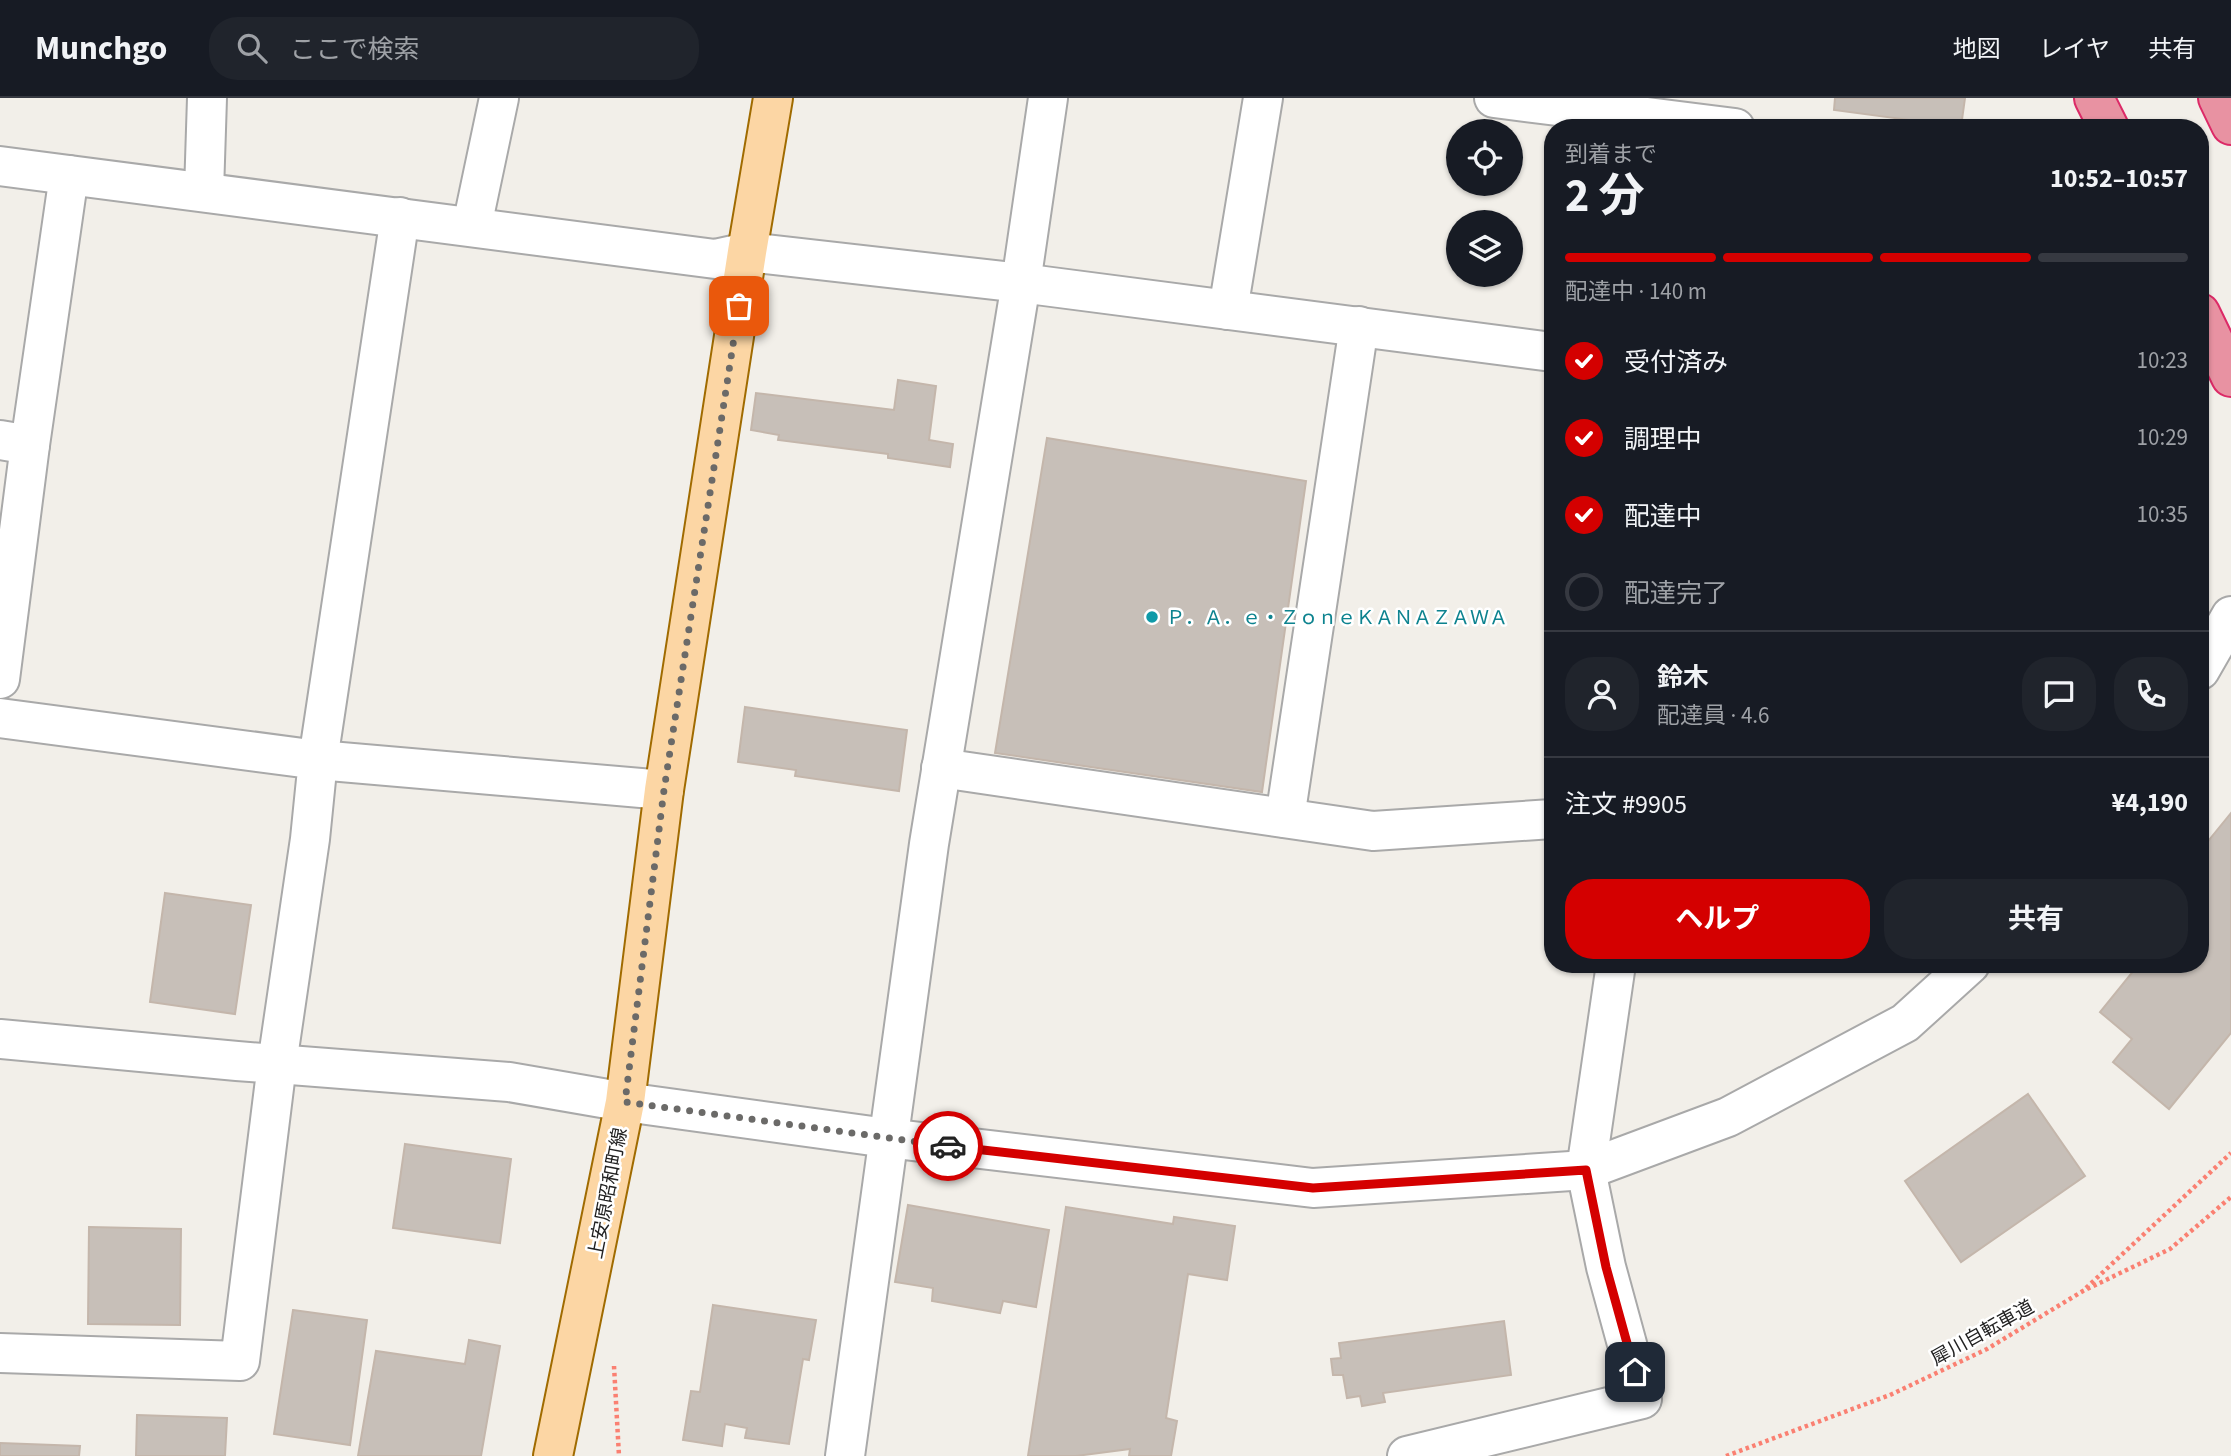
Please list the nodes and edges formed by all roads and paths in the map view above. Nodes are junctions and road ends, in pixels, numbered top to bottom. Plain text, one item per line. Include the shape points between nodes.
1 (207, 98) edge
2 (499, 98) edge
3 (773, 98) edge
4 (1048, 98) edge
5 (1263, 98) edge
6 (1494, 98) edge
7 (1741, 98) edge
8 (2094, 98) edge
9 (2218, 98) edge
10 (1663, 119) edge
11 (1738, 119) edge
12 (2104, 119) edge
13 (2231, 125) edge
14 (0, 166) edge
15 (69, 175) junction
16 (204, 192) junction
17 (400, 217) junction
18 (472, 226) junction
19 (747, 252) junction
20 (1021, 283) junction
21 (1228, 310) junction
22 (1360, 326) junction
23 (2209, 332) edge
24 (1544, 351) edge
25 (2231, 377) edge
26 (15, 443) edge
27 (2231, 616) edge
28 (2209, 654) edge
29 (0, 679) edge
30 (0, 718) edge
31 (318, 760) junction
32 (941, 768) junction
33 (664, 790) junction
34 (1285, 818) junction
35 (1544, 820) edge
36 (1615, 973) edge
37 (1960, 973) edge
38 (0, 1039) edge
39 (277, 1064) junction
40 (625, 1102) junction
41 (887, 1138) junction
42 (2231, 1153) edge
43 (1586, 1170) junction
44 (2231, 1197) edge
45 (2082, 1291) junction
46 (0, 1353) edge
47 (553, 1456) edge
48 (845, 1456) edge
49 (1407, 1456) edge
50 (1727, 1456) edge

1 - 16 street
2 - 18 street
3 - 19 main road, 上安原昭和町線
4 - 20 street
5 - 21 street
6 - 10 street
7 - 11 street
8 - 12 highway
9 - 13 highway
14 - 15 street
15 - 16 street
15 - 26 street
16 - 17 street
17 - 18 street
17 - 31 street
18 - 19 street via 715,259
19 - 20 street
19 - 33 main road, 上安原昭和町線
20 - 21 street
20 - 32 street
21 - 22 street
22 - 24 street
22 - 34 street
23 - 25 highway
26 - 29 street
27 - 28 street
30 - 31 street
31 - 33 street
31 - 39 street
32 - 34 street
32 - 41 street
33 - 40 main road, 上安原昭和町線
34 - 35 street via 1373,831
36 - 43 street
37 - 43 street via 1905,1023 1728,1117
38 - 39 street
39 - 40 street via 509,1082
39 - 46 street via 240,1361
40 - 41 street
40 - 47 main road, 上安原昭和町線
41 - 43 street via 1313,1188
41 - 48 street
42 - 45 path
43 - 49 street via 1606,1267 1642,1399
44 - 45 path, 犀川自転車道 via 2170,1249
45 - 50 path, 犀川自転車道 via 1987,1349 1890,1395

